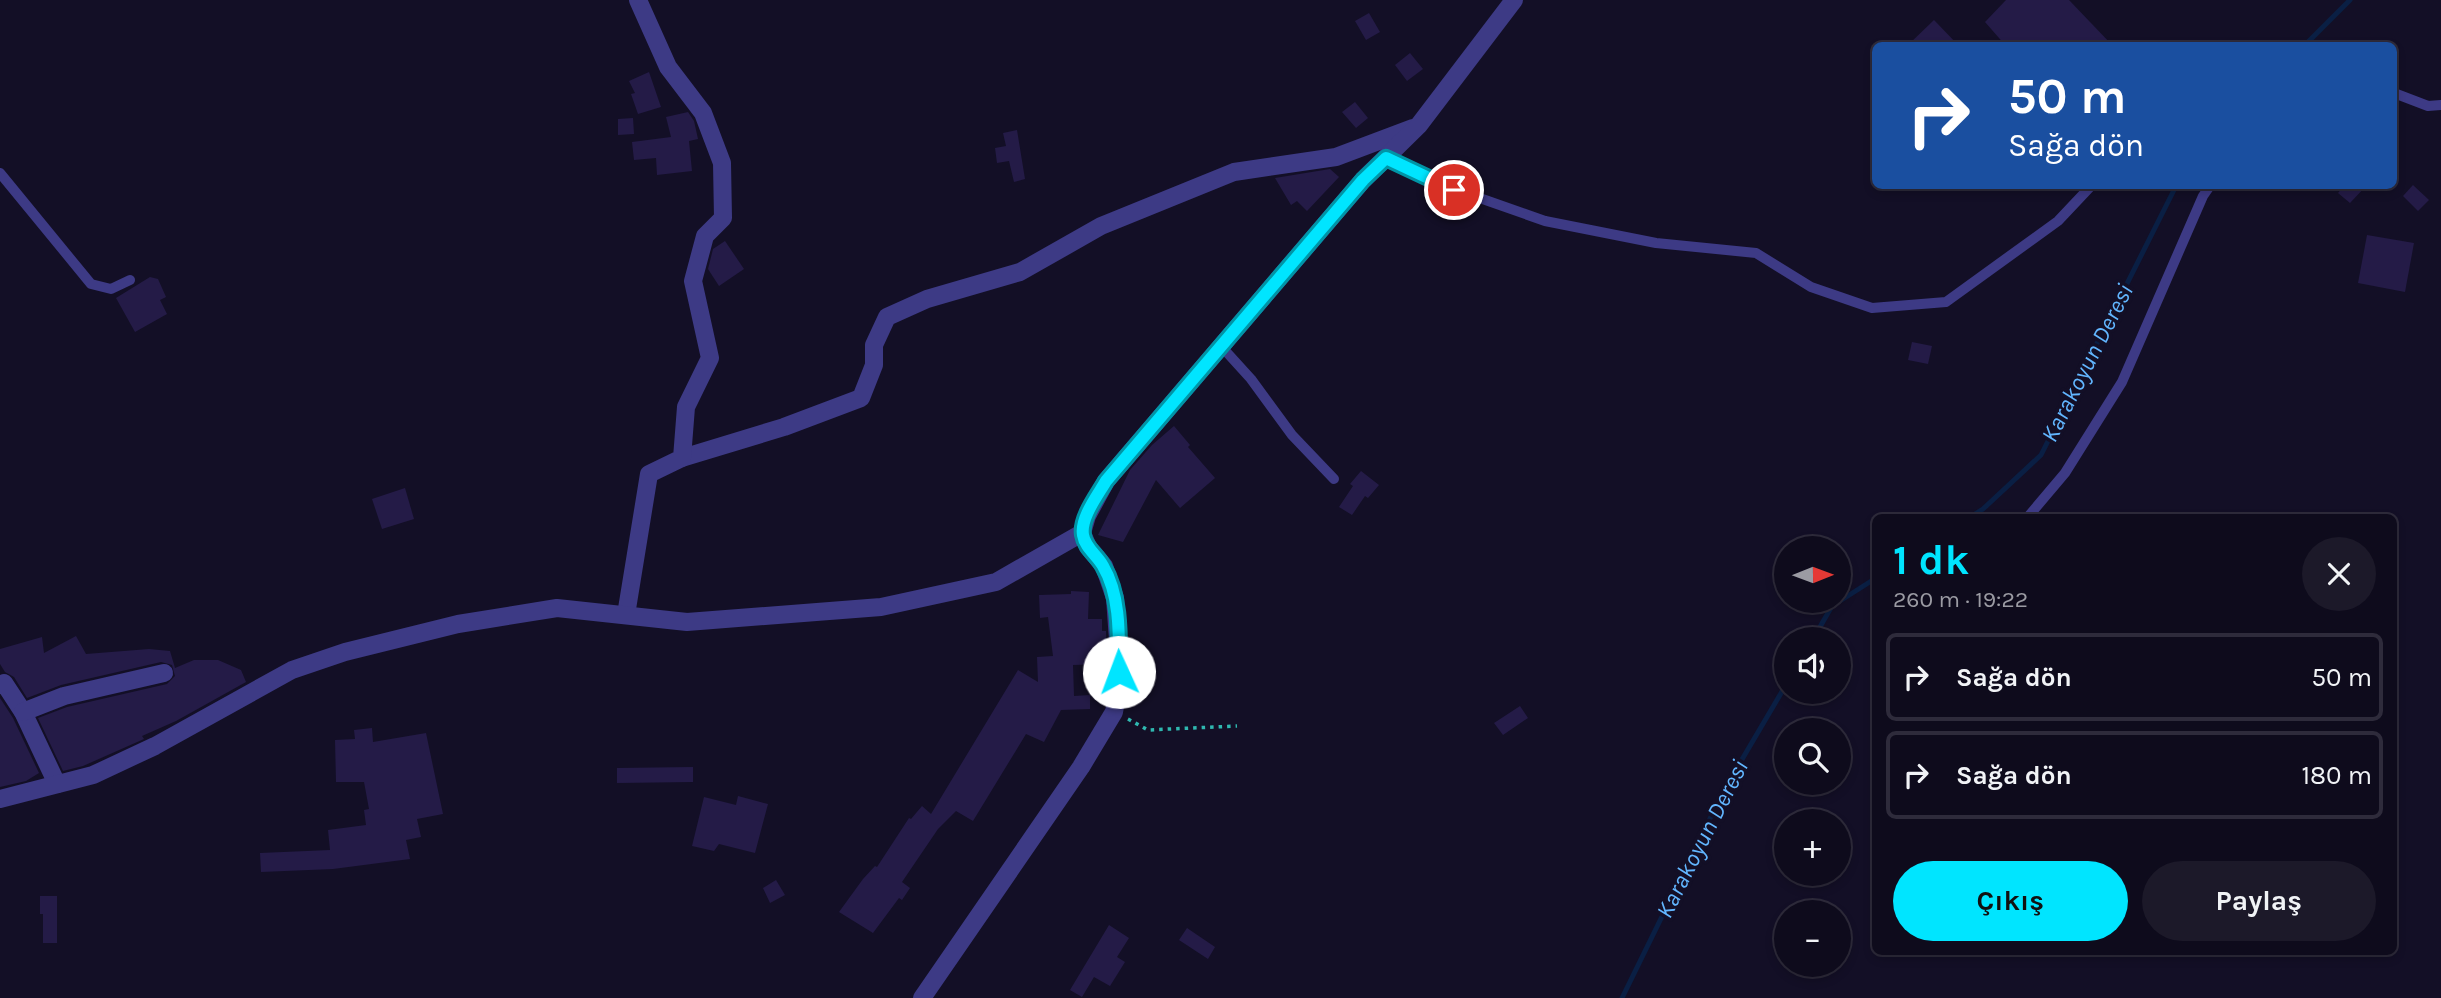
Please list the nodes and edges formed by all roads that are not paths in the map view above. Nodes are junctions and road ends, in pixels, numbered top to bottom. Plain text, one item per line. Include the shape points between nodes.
1 (638, 0) edge
2 (1514, 0) edge
3 (2397, 94) edge
4 (2441, 104) edge
5 (1419, 125) junction
6 (1386, 158) junction
7 (0, 173) edge
8 (2088, 189) edge
9 (2208, 189) edge
10 (130, 280) dead end
11 (1221, 346) junction
12 (682, 458) junction
13 (1334, 479) dead end
14 (2030, 514) edge
15 (1082, 533) junction
16 (626, 615) junction
17 (164, 673) dead end
18 (0, 685) edge
19 (23, 712) junction
20 (57, 784) junction
21 (0, 799) edge
22 (922, 998) edge

1 - 12 street via 668,67 703,113 722,163 723,219 705,236 693,281 710,358 687,407
2 - 5 street
3 - 4 lane via 2428,106
5 - 6 street
5 - 12 street via 1336,157 1234,172 1101,226 1020,272 926,299 887,317 874,345 874,365 861,398
6 - 8 lane via 1454,190 1545,221 1656,243 1756,253 1811,287 1872,308 1946,302 2058,222
6 - 11 street
7 - 10 lane via 91,284 111,289
9 - 14 lane via 2122,382 2065,473
11 - 13 lane via 1292,435
11 - 15 street via 1106,481
12 - 16 street via 649,474
15 - 16 street via 996,582 881,607 687,622
15 - 22 street via 1104,566 1115,598 1119,654 1114,712
16 - 20 street via 557,608 458,624 345,652 292,670 93,775
17 - 19 street via 64,696
18 - 19 street via 4,683
19 - 20 street
20 - 21 street

